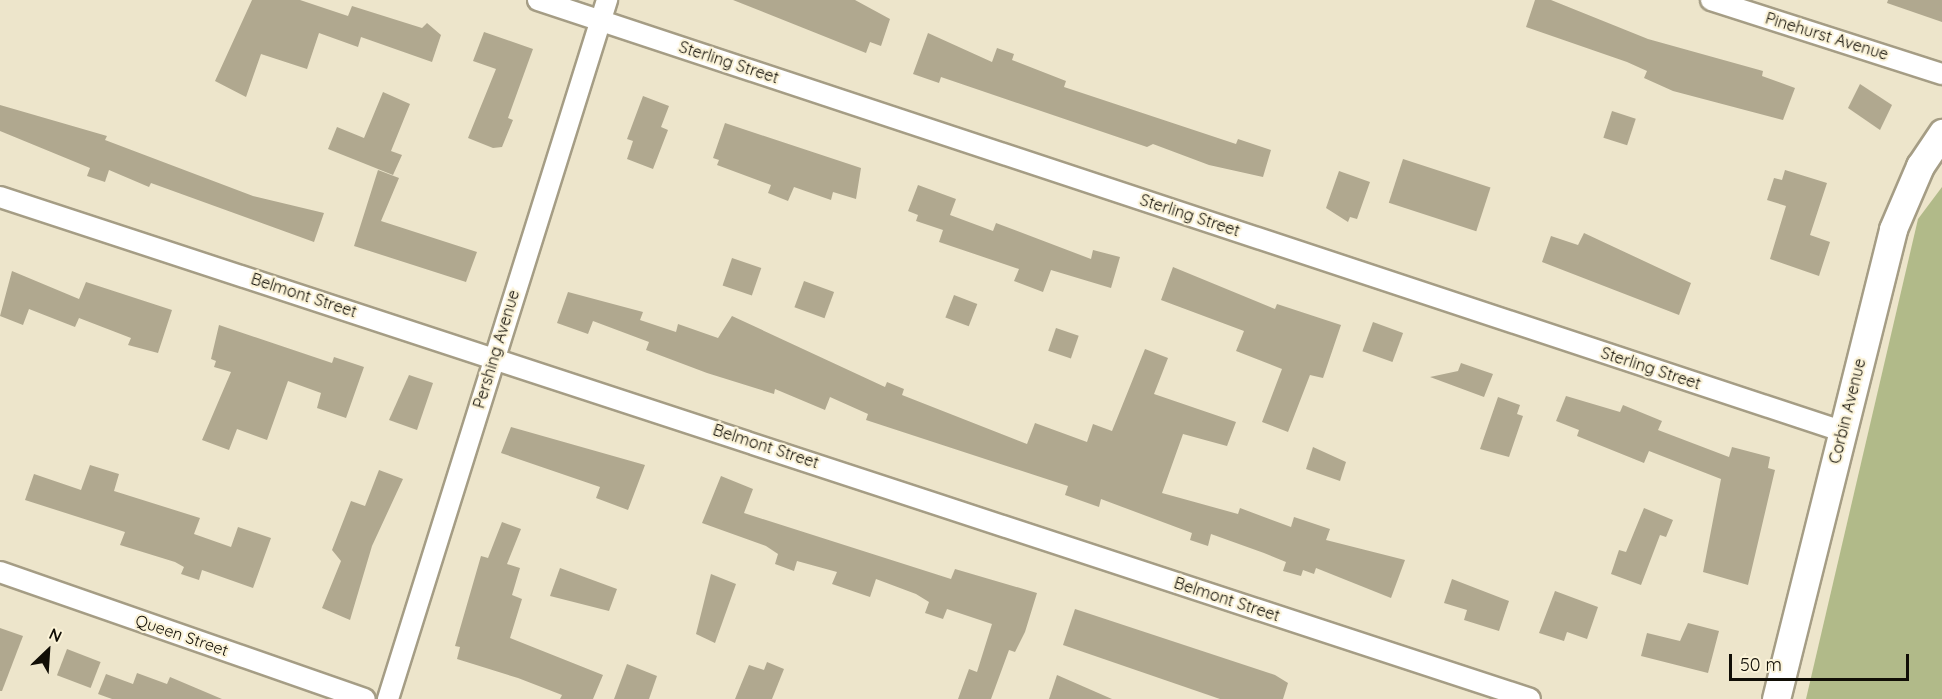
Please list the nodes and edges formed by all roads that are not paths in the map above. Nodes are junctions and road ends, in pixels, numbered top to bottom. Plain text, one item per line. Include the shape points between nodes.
1 (538, 0) edge
2 (607, 0) edge
3 (1711, 0) edge
4 (601, 20) junction
5 (1942, 74) edge
6 (1942, 133) edge
7 (0, 197) edge
8 (494, 355) junction
9 (1841, 431) junction
10 (0, 572) edge
11 (364, 699) edge
12 (388, 699) edge
13 (1530, 699) edge
14 (1776, 699) edge

1 - 4 street, Sterling Street
2 - 4 street, Pershing Avenue
3 - 5 street, Pinehurst Avenue
4 - 8 street, Pershing Avenue
4 - 9 street, Sterling Street
6 - 9 main road, Corbin Avenue via 1920,166 1893,229
7 - 8 street, Belmont Street
8 - 12 street, Pershing Avenue
8 - 13 street, Belmont Street
9 - 14 main road, Corbin Avenue
10 - 11 street, Queen Street

